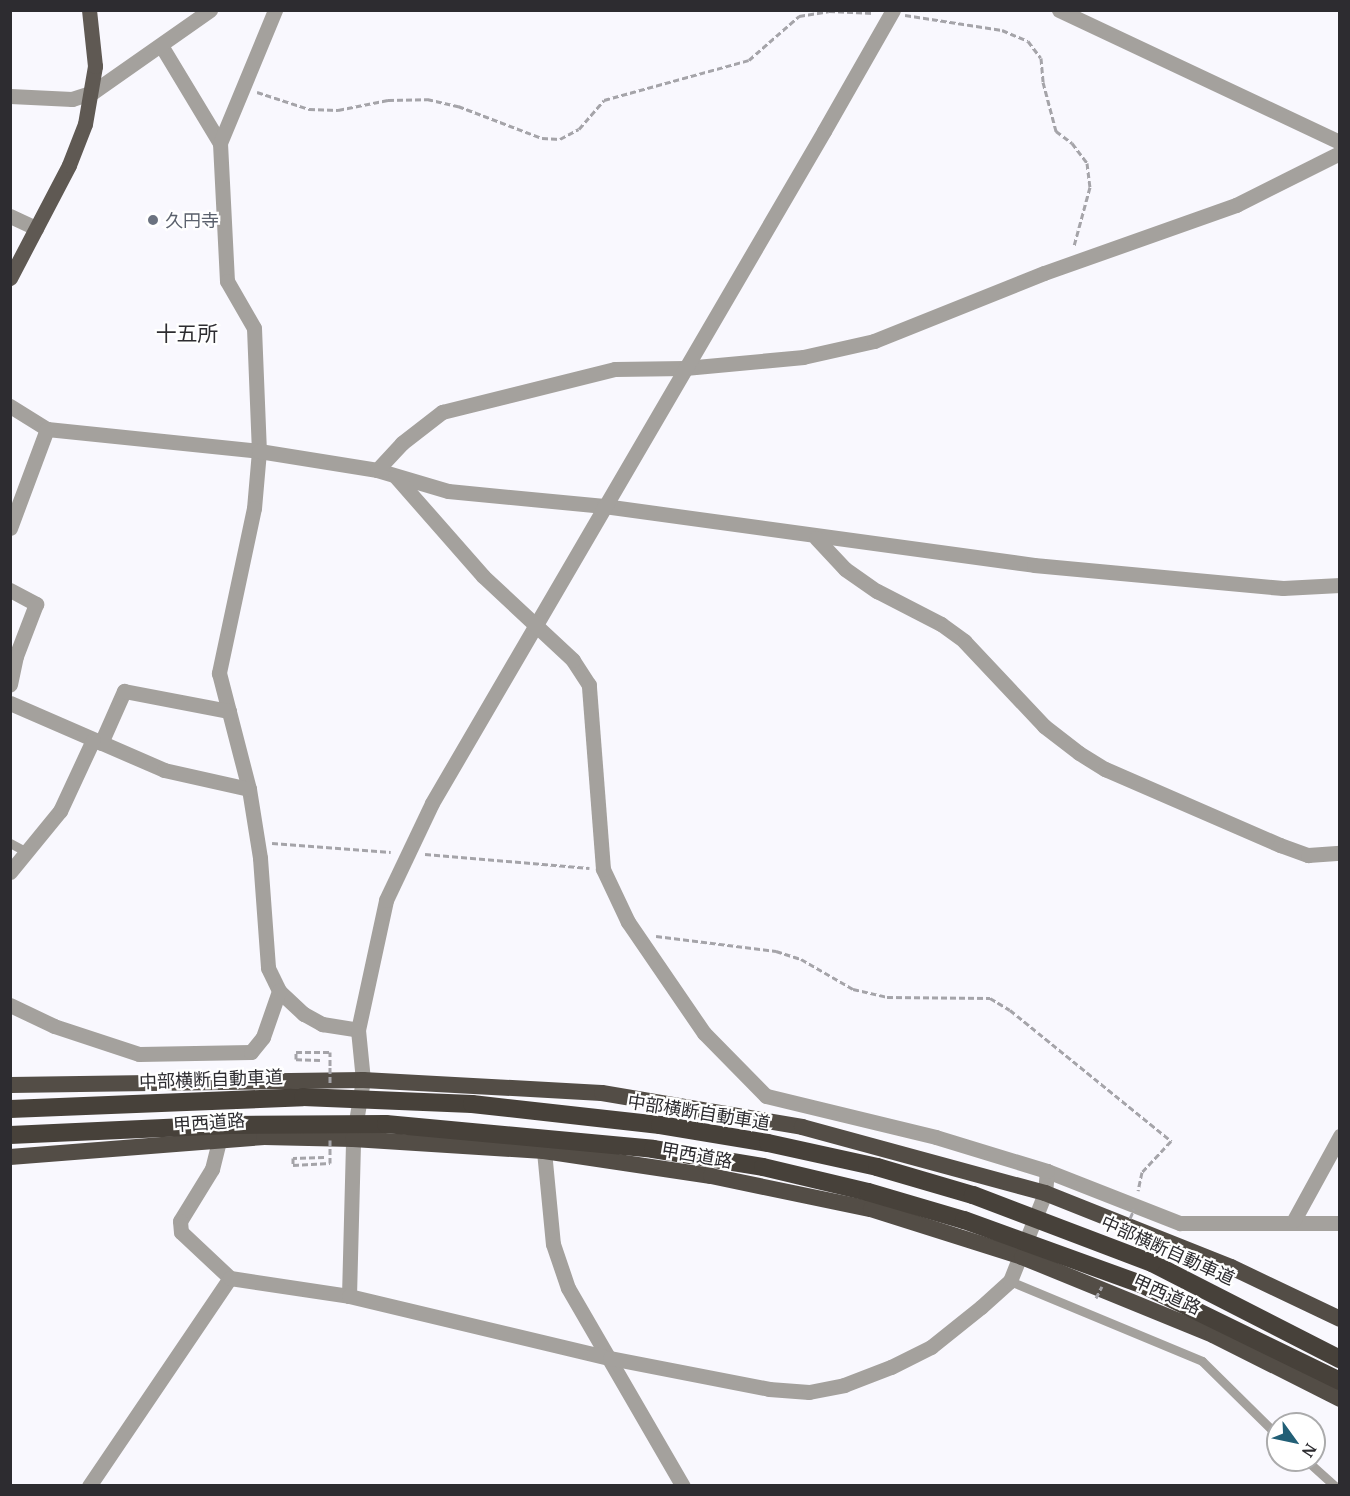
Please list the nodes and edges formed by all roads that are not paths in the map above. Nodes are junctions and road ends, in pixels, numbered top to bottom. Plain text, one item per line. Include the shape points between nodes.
1 (89, 10) edge
2 (210, 10) edge
3 (275, 10) edge
4 (1059, 10) edge
5 (892, 12) edge
6 (162, 47) junction
7 (93, 92) junction
8 (10, 96) edge
9 (1340, 142) edge
10 (220, 143) junction
11 (1340, 153) edge
12 (10, 216) edge
13 (36, 228) junction
14 (10, 278) edge
15 (685, 368) junction
16 (10, 406) edge
17 (47, 429) junction
18 (259, 451) junction
19 (377, 470) junction
20 (395, 476) junction
21 (604, 506) junction
22 (10, 528) edge
23 (816, 538) junction
24 (1340, 585) edge
25 (10, 590) edge
26 (534, 626) junction
27 (10, 684) edge
28 (10, 703) edge
29 (229, 711) junction
30 (97, 741) junction
31 (249, 789) junction
32 (10, 843) edge
33 (27, 852) junction
34 (1340, 853) edge
35 (10, 872) edge
36 (279, 991) junction
37 (10, 1005) edge
38 (358, 1030) junction
39 (363, 1080) junction
40 (10, 1085) edge
41 (10, 1109) edge
42 (10, 1135) edge
43 (1340, 1136) edge
44 (353, 1139) junction
45 (219, 1141) junction
46 (544, 1151) junction
47 (10, 1156) edge
48 (1047, 1171) junction
49 (1045, 1193) junction
50 (1294, 1220) junction
51 (1340, 1223) edge
52 (1022, 1257) junction
53 (230, 1278) junction
54 (1011, 1281) junction
55 (349, 1296) junction
56 (1340, 1319) edge
57 (610, 1358) junction
58 (1340, 1359) edge
59 (1340, 1380) edge
60 (1340, 1399) edge
61 (1266, 1424) edge
62 (1320, 1472) edge
63 (89, 1485) edge
64 (683, 1485) edge
65 (1335, 1485) edge

1 - 7 main road via 95,41
2 - 6 street
3 - 10 street
4 - 9 street
5 - 15 street
6 - 7 street
6 - 10 street
7 - 8 street via 72,99
7 - 13 main road via 69,165
10 - 18 street via 227,281 254,328
11 - 15 street via 1236,205 1070,263 874,341 803,357
12 - 13 street
13 - 14 main road
15 - 19 street via 615,369 442,412 402,443
15 - 21 street
16 - 17 street
17 - 18 street
17 - 22 street
18 - 19 street
18 - 29 street via 254,508 219,673
19 - 20 street
20 - 21 street via 448,491
20 - 26 street via 483,576
21 - 23 street
21 - 26 street
23 - 24 street via 1034,565 1271,587
23 - 34 street via 845,569 964,641 1044,726 1105,769 1308,855
25 - 27 street via 36,604
26 - 38 street via 407,853 386,900
26 - 48 street via 573,660 589,685 603,869 633,931 704,1033 766,1096 936,1137
28 - 30 street
29 - 30 street via 124,691
29 - 31 street
30 - 31 street via 164,770
30 - 33 street via 60,811
31 - 36 street via 258,842 268,968
32 - 33 lane
33 - 35 street
36 - 37 street via 263,1037 251,1052 139,1054 54,1026
36 - 38 street via 304,1014 322,1024
38 - 39 street
39 - 40 highway
39 - 44 street
39 - 49 highway via 602,1093 802,1126
41 - 58 highway, 中部横断自動車道, bridge via 232,1098 385,1099 660,1125 768,1143 877,1167 1065,1228 1162,1267
42 - 59 highway, bridge via 230,1125 386,1124 653,1149 763,1167 943,1214 1141,1284
43 - 50 street
44 - 45 highway, 甲西道路
44 - 46 highway, 甲西道路
44 - 55 street
45 - 47 highway, 甲西道路
45 - 53 street via 212,1169 180,1221 181,1232
46 - 52 highway, 甲西道路 via 711,1176 871,1209
46 - 57 street via 553,1244 568,1288
48 - 49 street
48 - 50 street via 1180,1222
49 - 52 street
49 - 56 highway via 1231,1267
50 - 51 street
52 - 54 street
52 - 60 highway, 甲西道路 via 1213,1335
53 - 55 street
53 - 63 street
54 - 57 street via 931,1347 843,1385 809,1392 769,1389
54 - 61 lane via 1202,1361
55 - 57 street
57 - 64 street
62 - 65 lane

